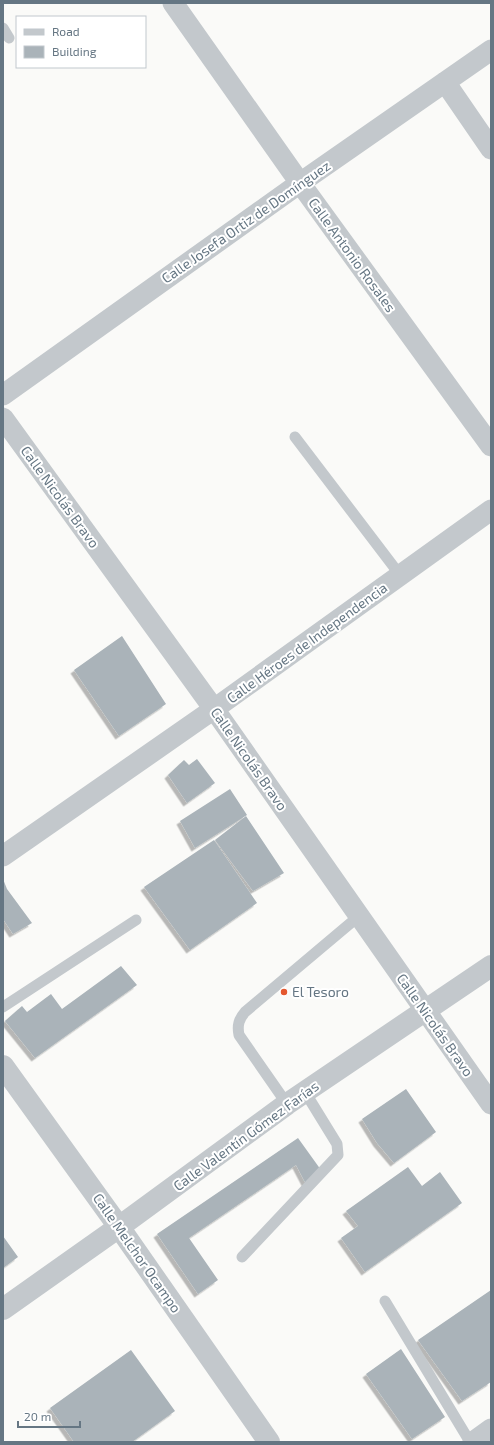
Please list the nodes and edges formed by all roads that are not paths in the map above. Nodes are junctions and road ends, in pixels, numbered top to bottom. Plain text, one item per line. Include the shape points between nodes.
1 (173, 3) edge
2 (3, 28) edge
3 (9, 38) dead end
4 (491, 50) edge
5 (445, 82) junction
6 (491, 149) edge
7 (300, 183) junction
8 (3, 395) edge
9 (3, 418) edge
10 (295, 437) dead end
11 (491, 446) edge
12 (491, 510) edge
13 (400, 575) junction
14 (214, 710) junction
15 (3, 856) edge
16 (358, 916) junction
17 (136, 920) dead end
18 (491, 966) edge
19 (3, 1007) edge
20 (426, 1012) junction
21 (3, 1066) edge
22 (306, 1092) junction
23 (287, 1104) junction
24 (491, 1104) edge
25 (119, 1227) junction
26 (242, 1257) dead end
27 (385, 1302) dead end
28 (3, 1309) edge
29 (491, 1429) edge
30 (269, 1442) edge
31 (472, 1442) edge

1 - 7 street, Calle Antonio Rosales
2 - 3 lane
4 - 5 street, Calle Josefa Ortiz de Domínguez
5 - 6 street
5 - 7 street, Calle Josefa Ortiz de Domínguez
7 - 8 street, Calle Josefa Ortiz de Domínguez
7 - 11 street, Calle Antonio Rosales
9 - 14 street, Calle Nicolás Bravo
10 - 13 lane
12 - 13 street, Calle Héroes de Independencia
13 - 14 street, Calle Héroes de Independencia
14 - 15 street, Calle Héroes de Independencia
14 - 16 street, Calle Nicolás Bravo
16 - 20 street, Calle Nicolás Bravo
16 - 23 lane via 240,1018 239,1035
17 - 19 lane
18 - 20 street, Calle Valentín Gómez Farías
20 - 22 street, Calle Valentín Gómez Farías
20 - 24 street, Calle Nicolás Bravo
21 - 25 street, Calle Melchor Ocampo
22 - 23 street, Calle Valentín Gómez Farías
22 - 26 lane via 337,1144 338,1155
23 - 25 street, Calle Valentín Gómez Farías
25 - 28 street, Calle Valentín Gómez Farías
25 - 30 street, Calle Melchor Ocampo
27 - 31 lane
29 - 31 street

